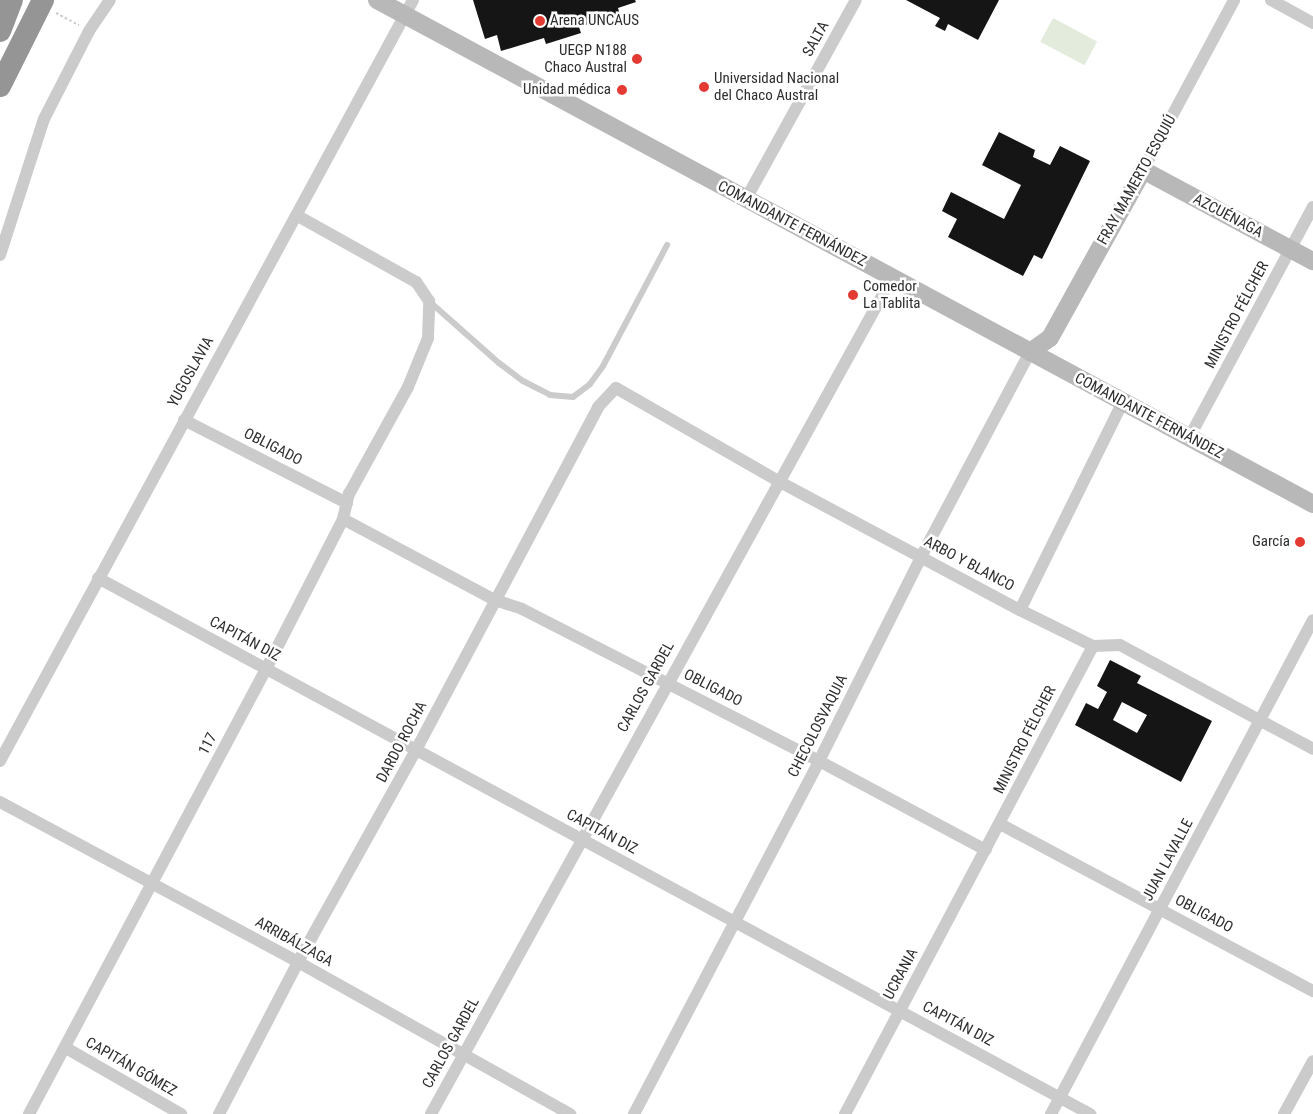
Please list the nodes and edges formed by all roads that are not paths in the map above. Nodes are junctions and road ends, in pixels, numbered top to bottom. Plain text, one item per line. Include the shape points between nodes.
1 (12, 0) edge
2 (110, 0) edge
3 (377, 0) edge
4 (856, 0) edge
5 (1234, 0) edge
6 (1271, 0) edge
7 (42, 2) edge
8 (409, 8) edge
9 (1313, 23) edge
10 (0, 31) edge
11 (0, 86) edge
12 (1143, 170) junction
13 (746, 199) junction
14 (1313, 207) edge
15 (296, 215) junction
16 (668, 245) dead end
17 (1290, 249) junction
18 (0, 255) edge
19 (1313, 261) edge
20 (892, 278) junction
21 (429, 301) junction
22 (1030, 352) junction
23 (616, 388) joint
24 (1123, 402) junction
25 (184, 420) junction
26 (1189, 438) junction
27 (780, 482) junction
28 (347, 503) junction
29 (1313, 504) edge
30 (343, 519) junction
31 (921, 557) junction
32 (98, 578) junction
33 (495, 600) junction
34 (1020, 610) junction
35 (1313, 620) edge
36 (1093, 646) junction
37 (266, 669) junction
38 (667, 683) junction
39 (1261, 721) junction
40 (1313, 749) edge
41 (416, 750) junction
42 (0, 761) edge
43 (819, 761) junction
44 (0, 802) edge
45 (1000, 824) junction
46 (581, 839) junction
47 (986, 850) junction
48 (153, 884) junction
49 (1160, 909) junction
50 (735, 923) junction
51 (298, 962) junction
52 (1313, 991) edge
53 (899, 1011) junction
54 (66, 1048) junction
55 (463, 1054) junction
56 (1313, 1060) edge
57 (1060, 1098) junction
58 (29, 1114) edge
59 (181, 1114) edge
60 (219, 1114) edge
61 (430, 1114) edge
62 (570, 1114) edge
63 (634, 1114) edge
64 (845, 1114) edge
65 (1051, 1114) edge
66 (1090, 1114) edge
67 (1284, 1114) edge

1 - 10 highway
2 - 18 street via 89,31 44,120
3 - 8 main road, COMANDANTE FERNÁNDEZ
4 - 13 street, SALTA
5 - 12 street, FRAY MAMERTO ESQUIÚ
6 - 9 street
7 - 11 highway
8 - 13 main road, COMANDANTE FERNÁNDEZ
8 - 15 street, YUGOSLAVIA
12 - 17 main road, AZCUÉNAGA
12 - 22 main road, FRAY MAMERTO ESQUIÚ via 1050,338
13 - 20 main road, COMANDANTE FERNÁNDEZ
14 - 17 street, MINISTRO FÉLCHER
15 - 21 street via 416,282
15 - 25 street, YUGOSLAVIA
16 - 21 lane via 603,366 590,384 573,398 550,395 523,381
17 - 19 main road, AZCUÉNAGA
17 - 26 street, MINISTRO FÉLCHER
20 - 22 main road, COMANDANTE FERNÁNDEZ
20 - 27 street, CARLOS GARDEL
21 - 28 street, 117 via 428,338 408,387
22 - 24 main road, COMANDANTE FERNÁNDEZ
22 - 31 street, CHECOLOSVAQUIA
23 - 27 street, ARBO Y BLANCO
23 - 33 street, DARDO ROCHA via 598,407
24 - 26 main road, COMANDANTE FERNÁNDEZ
24 - 34 street
25 - 28 street, OBLIGADO
25 - 32 street, YUGOSLAVIA
26 - 29 main road, COMANDANTE FERNÁNDEZ
27 - 31 street, ARBO Y BLANCO
27 - 38 street, CARLOS GARDEL
28 - 30 street, 117
30 - 33 street, OBLIGADO
30 - 37 street, 117
31 - 34 street, ARBO Y BLANCO
31 - 43 street, CHECOLOSVAQUIA
32 - 37 street, CAPITÁN DIZ
32 - 42 street, YUGOSLAVIA
33 - 38 street, OBLIGADO via 522,609
33 - 41 street, DARDO ROCHA
34 - 36 street, ARBO Y BLANCO
35 - 39 street, JUAN LAVALLE
36 - 39 street, ARBO Y BLANCO via 1120,645
36 - 45 street, MINISTRO FÉLCHER
37 - 41 street, CAPITÁN DIZ
37 - 48 street, 117
38 - 43 street, OBLIGADO
38 - 46 street, CARLOS GARDEL
39 - 40 street, ARBO Y BLANCO
39 - 49 street, JUAN LAVALLE
41 - 46 street, CAPITÁN DIZ
41 - 51 street, DARDO ROCHA
43 - 47 street, OBLIGADO
43 - 50 street, CHECOLOSVAQUIA
44 - 48 street, ARRIBÁLZAGA
45 - 47 street, MINISTRO FÉLCHER
45 - 49 street, OBLIGADO
46 - 50 street, CAPITÁN DIZ
46 - 55 street, CARLOS GARDEL
47 - 53 street, UCRANIA
48 - 51 street, ARRIBÁLZAGA
48 - 54 street, 117
49 - 52 street, OBLIGADO
49 - 57 street, JUAN LAVALLE
50 - 53 street, CAPITÁN DIZ
50 - 63 street, CHECOLOSVAQUIA
51 - 55 street, ARRIBÁLZAGA
51 - 60 street, DARDO ROCHA
53 - 57 street, CAPITÁN DIZ
53 - 64 street, UCRANIA
54 - 58 street, 117
54 - 59 street, CAPITÁN GÓMEZ
55 - 61 street, CARLOS GARDEL
55 - 62 street, ARRIBÁLZAGA
56 - 67 street
57 - 65 street, JUAN LAVALLE
57 - 66 street, CAPITÁN DIZ

